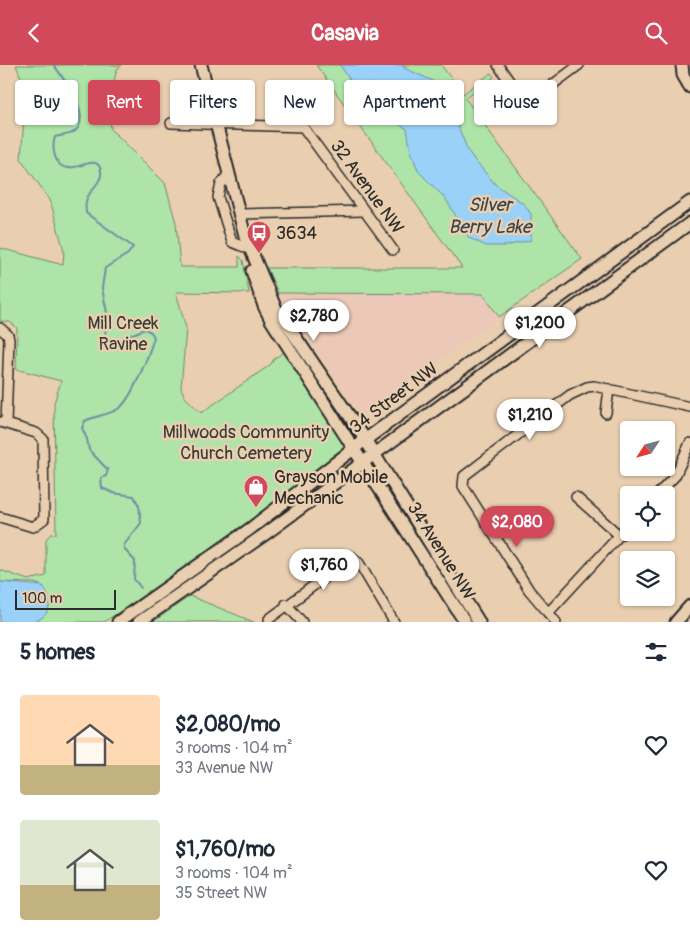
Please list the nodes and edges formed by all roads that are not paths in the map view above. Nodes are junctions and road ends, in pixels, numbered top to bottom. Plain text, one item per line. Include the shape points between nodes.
1 (202, 65) edge
2 (498, 65) edge
3 (579, 65) edge
4 (684, 65) edge
5 (690, 69) edge
6 (206, 80) edge
7 (690, 87) edge
8 (255, 124) edge
9 (216, 125) edge
10 (229, 173) junction
11 (690, 202) edge
12 (364, 211) junction
13 (240, 214) junction
14 (690, 223) edge
15 (249, 249) junction
16 (393, 250) dead end
17 (3, 330) edge
18 (609, 389) junction
19 (690, 407) edge
20 (606, 413) dead end
21 (3, 423) edge
22 (690, 443) edge
23 (361, 444) junction
24 (374, 453) junction
25 (363, 461) junction
26 (666, 486) edge
27 (576, 497) dead end
28 (0, 517) edge
29 (619, 535) joint
30 (286, 604) junction
31 (690, 606) edge
32 (548, 613) junction
33 (269, 619) dead end
34 (118, 622) edge
35 (139, 622) edge
36 (302, 622) edge
37 (394, 622) edge
38 (465, 622) edge
39 (479, 622) edge
40 (556, 622) edge
41 (676, 622) edge

1 - 6 main road
2 - 3 street via 519,95 528,99 536,97
4 - 5 main road
4 - 7 main road via 683,75
8 - 12 street, 32 Avenue NW via 294,125 305,129
9 - 10 main road
10 - 13 main road
10 - 15 street via 218,197 232,241
11 - 23 main road, 34 Street NW
12 - 13 street
12 - 16 street, 32 Avenue NW
13 - 15 main road
14 - 24 main road, 34 Street NW
15 - 23 main road via 278,312
15 - 23 main road via 253,275 264,306 316,389
17 - 21 street via 9,340
18 - 19 street
18 - 20 street
18 - 32 street via 592,386 580,389 464,476 462,481 529,590
21 - 28 street via 42,437 44,519 33,527
22 - 26 street via 675,476
23 - 24 main road, 34 Avenue NW
23 - 25 main road, 34 Avenue NW
23 - 34 main road, 34 Street NW via 250,529
24 - 25 main road, 34 Street NW
24 - 39 main road, 34 Avenue NW
25 - 35 main road, 34 Street NW
25 - 38 main road, 34 Avenue NW
27 - 29 street
29 - 32 street
30 - 33 street
30 - 36 street
30 - 37 street via 352,557 359,563
31 - 41 main road
32 - 40 street

